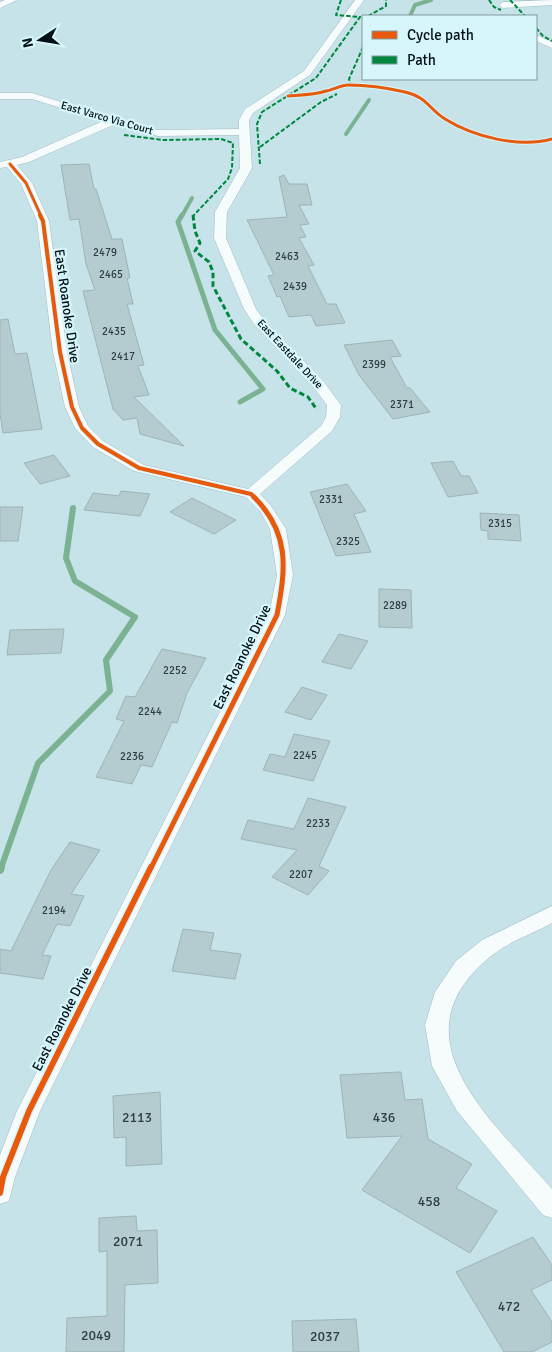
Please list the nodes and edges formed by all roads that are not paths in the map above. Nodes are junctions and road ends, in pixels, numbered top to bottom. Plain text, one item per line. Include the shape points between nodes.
1 (13, 0) edge
2 (360, 0) edge
3 (500, 2) edge
4 (552, 2) edge
5 (0, 5) edge
6 (513, 15) edge
7 (537, 38) edge
8 (552, 45) edge
9 (0, 96) edge
10 (113, 121) junction
11 (245, 132) junction
12 (5, 164) edge
13 (251, 494) junction
14 (552, 914) edge
15 (0, 1193) edge
16 (552, 1207) edge

1 - 5 street
2 - 11 street, East Eastdale Drive via 307,73 249,111 244,120
3 - 4 street
3 - 6 street
7 - 8 street
9 - 10 street, East Varco Via Court via 32,96
10 - 11 street, East Varco Via Court via 158,133
10 - 12 street via 25,160
11 - 13 street, East Eastdale Drive via 247,167 221,212 220,238 250,309 260,324 334,405 334,417 327,428
12 - 13 street, East Roanoke Drive via 26,183 42,221 60,352 72,407 82,428 98,444 139,468
13 - 15 street, East Roanoke Drive via 266,509 278,529 285,575 277,615 28,1111
14 - 16 street via 489,946 464,967 446,992 436,1025 443,1066 464,1104

